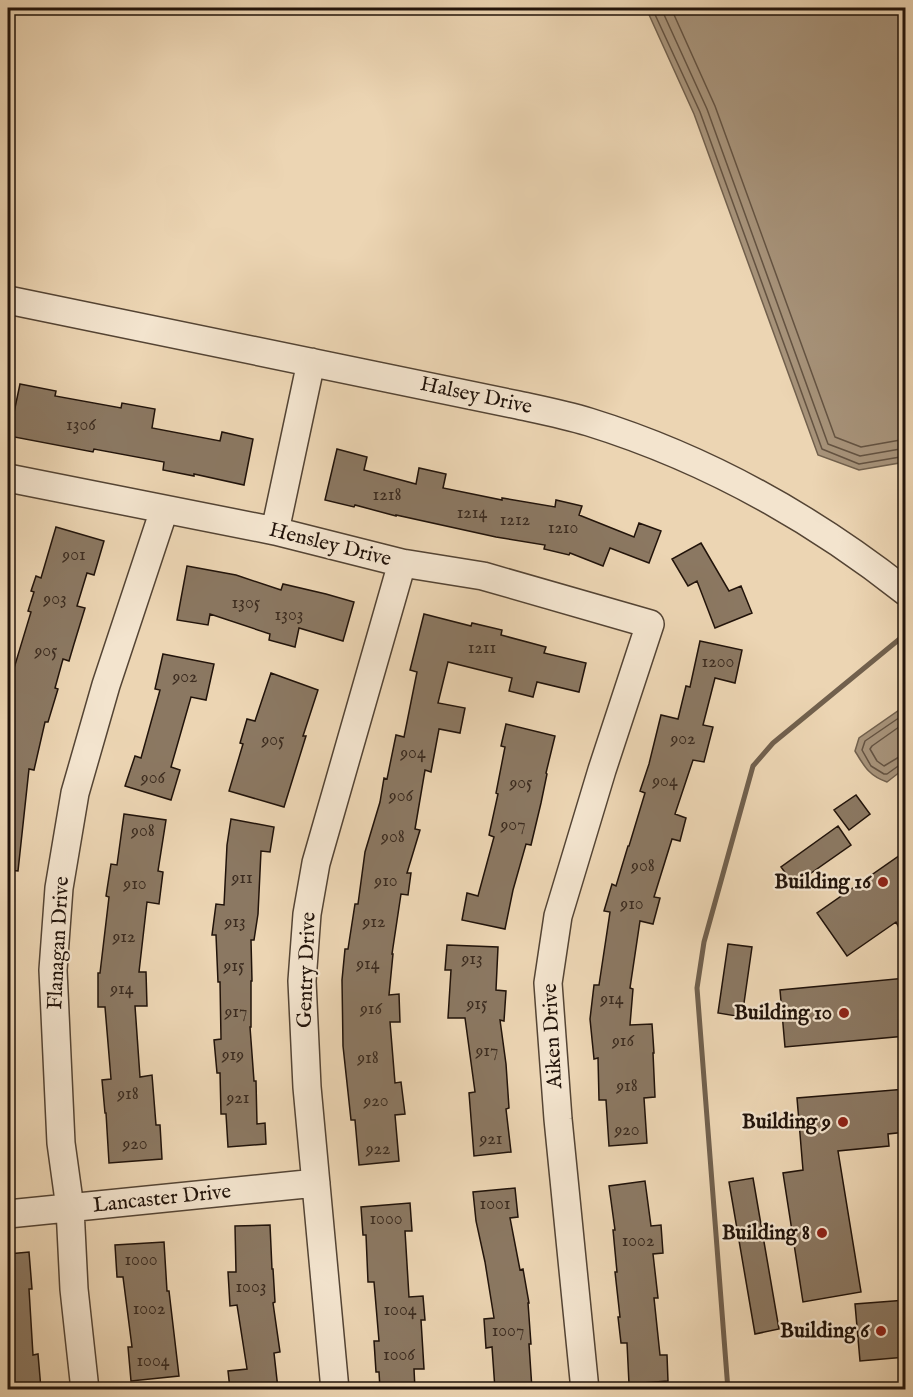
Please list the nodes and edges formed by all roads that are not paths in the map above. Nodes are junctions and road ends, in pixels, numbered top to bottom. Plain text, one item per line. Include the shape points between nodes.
1 (8, 300) edge
2 (311, 362) junction
3 (8, 478) edge
4 (164, 510) junction
5 (275, 531) junction
6 (402, 563) junction
7 (906, 592) edge
8 (650, 624) joint
9 (316, 1183) junction
10 (70, 1208) junction
11 (8, 1214) edge
12 (85, 1389) edge
13 (335, 1389) edge
14 (585, 1389) edge

1 - 2 street, Halsey Drive
2 - 5 street
2 - 7 street, Halsey Drive via 552,413 623,433 726,476 790,511
3 - 4 street, Hensley Drive
4 - 5 street, Hensley Drive
4 - 10 street, Flanagan Drive via 75,792 59,888 53,970 61,1143
5 - 6 street, Hensley Drive
6 - 8 street, Hensley Drive via 483,576
6 - 9 street, Gentry Drive via 316,863 307,914 302,981
8 - 14 street, Aiken Drive via 558,916 548,983
9 - 10 street, Lancaster Drive
9 - 13 street, Gentry Drive
10 - 11 street, Lancaster Drive
10 - 12 street, Flanagan Drive

